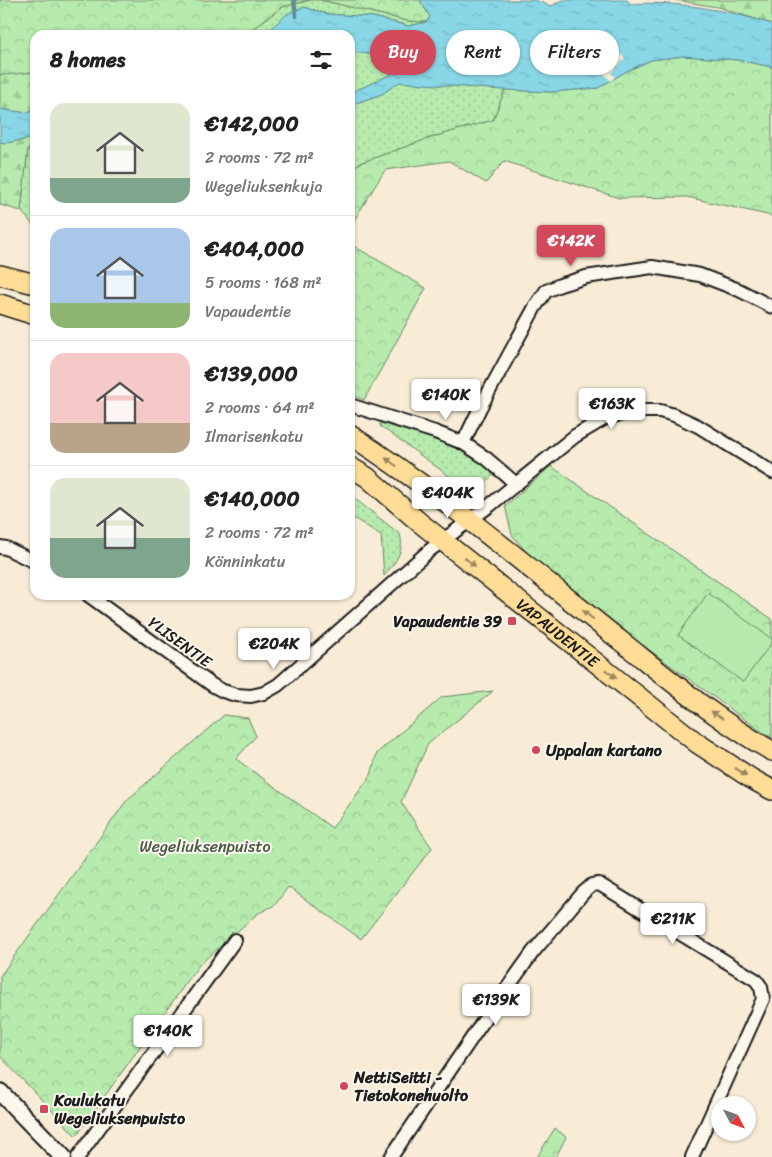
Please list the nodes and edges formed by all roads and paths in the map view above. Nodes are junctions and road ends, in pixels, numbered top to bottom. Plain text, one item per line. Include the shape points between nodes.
1 (0, 275) edge
2 (30, 283) edge
3 (0, 304) edge
4 (772, 307) edge
5 (30, 313) edge
6 (355, 407) edge
7 (355, 438) edge
8 (463, 443) junction
9 (355, 470) edge
10 (772, 472) edge
11 (515, 483) junction
12 (470, 520) junction
13 (443, 540) junction
14 (0, 547) edge
15 (30, 560) edge
16 (95, 600) edge
17 (772, 751) edge
18 (772, 790) edge
19 (235, 940) dead end
20 (0, 1092) edge
21 (62, 1157) edge
22 (78, 1157) edge
23 (391, 1157) edge
24 (692, 1157) edge

1 - 2 main road
3 - 5 main road
4 - 8 street via 739,290 700,276 652,267 586,277 546,291
6 - 8 street
12 -> 7 main road, VAPAUDENTIE
8 - 11 street
9 - 13 main road, VAPAUDENTIE
10 - 11 street, YLISENTIE via 682,418 660,411 639,411 607,417 575,436
11 - 12 street, YLISENTIE
12 - 13 street, YLISENTIE
17 -> 12 main road, VAPAUDENTIE via 701,704
13 - 16 street, YLISENTIE via 278,685 251,696 236,695 212,685
13 -> 18 main road, VAPAUDENTIE via 697,743
14 - 15 street
19 - 22 street
20 - 21 street
23 - 24 street via 533,952 592,884 599,884 756,980 761,987 763,999

